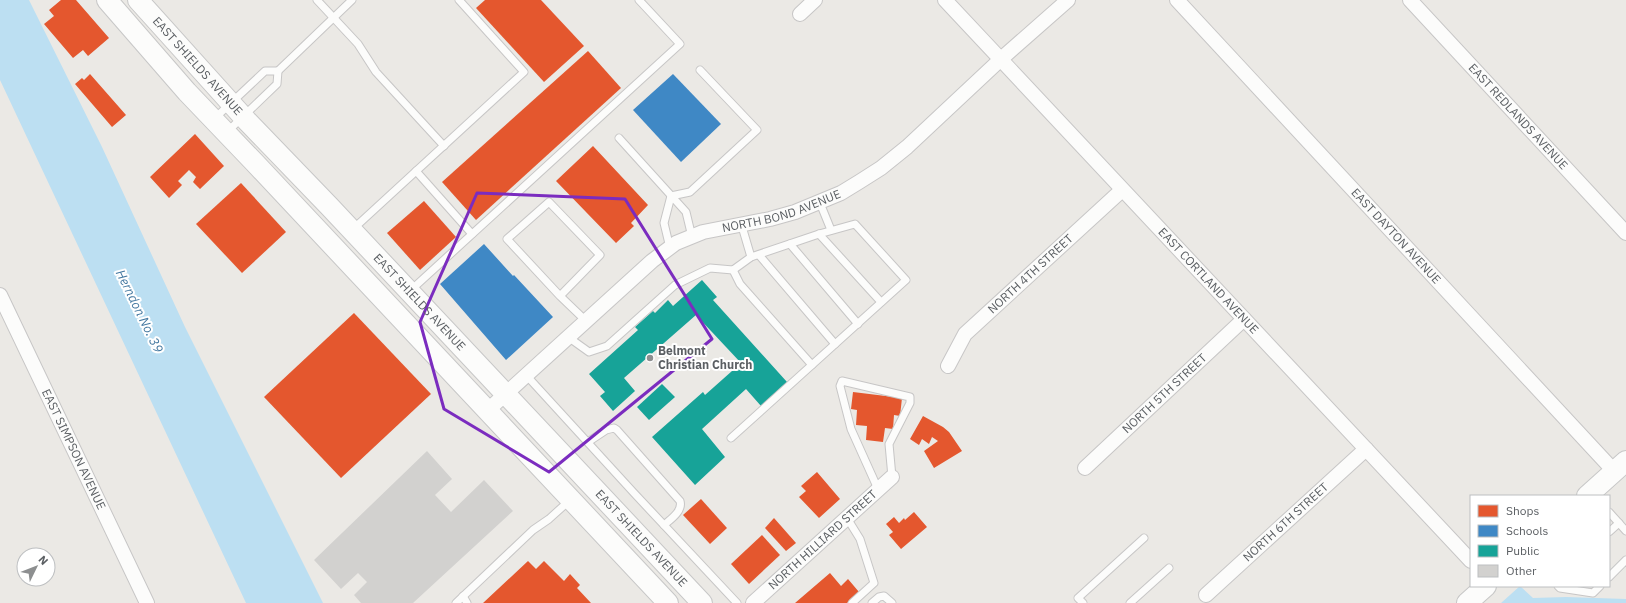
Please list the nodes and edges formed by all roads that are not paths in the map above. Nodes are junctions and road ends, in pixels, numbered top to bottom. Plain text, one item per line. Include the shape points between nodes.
1 (107, 0) edge
2 (138, 0) edge
3 (317, 0) edge
4 (352, 0) edge
5 (459, 0) edge
6 (639, 0) edge
7 (815, 0) edge
8 (945, 0) edge
9 (1068, 0) edge
10 (1177, 0) edge
11 (1410, 0) edge
12 (800, 14) dead end
13 (334, 18) junction
14 (1001, 60) junction
15 (700, 70) dead end
16 (278, 71) junction
17 (237, 110) junction
18 (219, 127) junction
19 (619, 138) dead end
20 (444, 146) junction
21 (416, 171) junction
22 (1122, 190) junction
23 (671, 196) junction
24 (820, 203) junction
25 (741, 223) junction
26 (352, 230) junction
27 (831, 230) junction
28 (1626, 233) edge
29 (472, 234) junction
30 (819, 234) junction
31 (692, 237) junction
32 (790, 244) junction
33 (670, 248) junction
34 (759, 255) junction
35 (751, 257) junction
36 (732, 270) junction
37 (409, 292) junction
38 (560, 296) junction
39 (1, 298) edge
40 (881, 302) junction
41 (1244, 319) junction
42 (586, 321) junction
43 (858, 324) junction
44 (568, 337) junction
45 (835, 344) junction
46 (812, 365) junction
47 (948, 366) dead end
48 (526, 375) junction
49 (505, 394) junction
50 (488, 410) junction
51 (731, 438) dead end
52 (588, 442) junction
53 (1366, 449) junction
54 (1620, 466) edge
55 (1085, 468) dead end
56 (892, 477) joint
57 (878, 490) junction
58 (1590, 495) edge
59 (571, 499) junction
60 (1610, 513) edge
61 (847, 518) junction
62 (1619, 523) junction
63 (664, 525) junction
64 (1610, 531) edge
65 (1626, 531) edge
66 (1144, 538) dead end
67 (1626, 560) edge
68 (1470, 561) edge
69 (1168, 568) dead end
70 (1610, 576) edge
71 (1485, 587) edge
72 (1559, 587) edge
73 (1599, 587) edge
74 (1206, 595) dead end
75 (463, 596) junction
76 (662, 601) edge
77 (1077, 601) edge
78 (147, 603) edge
79 (456, 603) edge
80 (467, 603) edge
81 (684, 603) edge
82 (702, 603) edge
83 (737, 603) edge
84 (753, 603) edge
85 (852, 603) edge
86 (872, 603) edge
87 (892, 603) edge
88 (1130, 603) edge
89 (1467, 603) edge

1 - 18 main road, EAST SHIELDS AVENUE
2 - 17 main road, EAST SHIELDS AVENUE
3 - 13 lane
4 - 13 lane
5 - 20 lane via 524,72
6 - 29 lane via 680,44
7 - 12 street
8 - 14 street, EAST CORTLAND AVENUE
9 - 14 street, NORTH BOND AVENUE
10 - 54 street, EAST DAYTON AVENUE
11 - 28 street, EAST REDLANDS AVENUE
13 - 16 lane
13 - 20 lane via 358,44 376,72
14 - 22 street, EAST CORTLAND AVENUE
14 - 24 street, NORTH BOND AVENUE via 881,168
15 - 23 lane via 756,130 690,192
16 - 17 lane via 277,84
16 - 17 lane via 265,71
17 - 18 lane
17 - 18 lane
17 - 26 main road, EAST SHIELDS AVENUE
18 - 50 main road, EAST SHIELDS AVENUE
19 - 23 lane
20 - 21 lane
21 - 26 lane
21 - 29 lane
22 - 41 street, EAST CORTLAND AVENUE
22 - 47 street, NORTH 4TH STREET via 965,334
23 - 31 lane via 686,212
23 - 33 lane via 664,223
24 - 25 street, NORTH BOND AVENUE via 770,219
24 - 27 lane
25 - 31 street, NORTH BOND AVENUE
25 - 35 lane
26 - 37 main road, EAST SHIELDS AVENUE
27 - 30 lane
27 - 40 lane via 855,224 906,280
29 - 37 lane
30 - 32 lane
30 - 40 lane
31 - 33 street, NORTH BOND AVENUE
32 - 34 lane
32 - 43 lane
33 - 42 street, NORTH BOND AVENUE
34 - 35 lane
34 - 45 lane
35 - 36 lane
36 - 44 lane via 710,268 675,285 606,346 589,352
36 - 46 lane via 740,284
37 - 49 main road, EAST SHIELDS AVENUE
38 - 38 lane via 507,239 549,202 600,255
38 - 42 lane
39 - 78 street, EAST SIMPSON AVENUE
40 - 43 lane
41 - 53 street, EAST CORTLAND AVENUE
41 - 55 street, NORTH 5TH STREET
42 - 44 street, NORTH BOND AVENUE
43 - 45 lane
44 - 48 street, NORTH BOND AVENUE
45 - 46 lane
46 - 51 lane
48 - 49 street, NORTH BOND AVENUE
48 - 52 lane
49 - 50 street, NORTH BOND AVENUE
49 - 82 main road, EAST SHIELDS AVENUE
50 - 59 main road, EAST SHIELDS AVENUE
52 - 63 lane
52 - 63 lane via 610,428 617,430 680,501 680,509
53 - 68 street, EAST CORTLAND AVENUE
53 - 74 street, NORTH 6TH STREET
54 - 58 main road
56 - 57 street, NORTH HILLIARD STREET
56 - 57 lane via 888,444 910,403 910,397 842,381 840,386 851,429
57 - 61 street, NORTH HILLIARD STREET
59 - 75 lane via 549,520 533,530
59 - 76 main road, EAST SHIELDS AVENUE
60 - 62 lane
61 - 84 street, NORTH HILLIARD STREET
61 - 85 lane via 860,539 874,583
62 - 64 lane
62 - 65 lane
63 - 83 lane
66 - 77 lane
67 - 70 lane
69 - 88 lane
71 - 89 main road
72 - 73 lane via 1593,593
75 - 79 lane
75 - 80 lane
76 - 81 main road via 678,597
86 - 87 lane via 884,596

